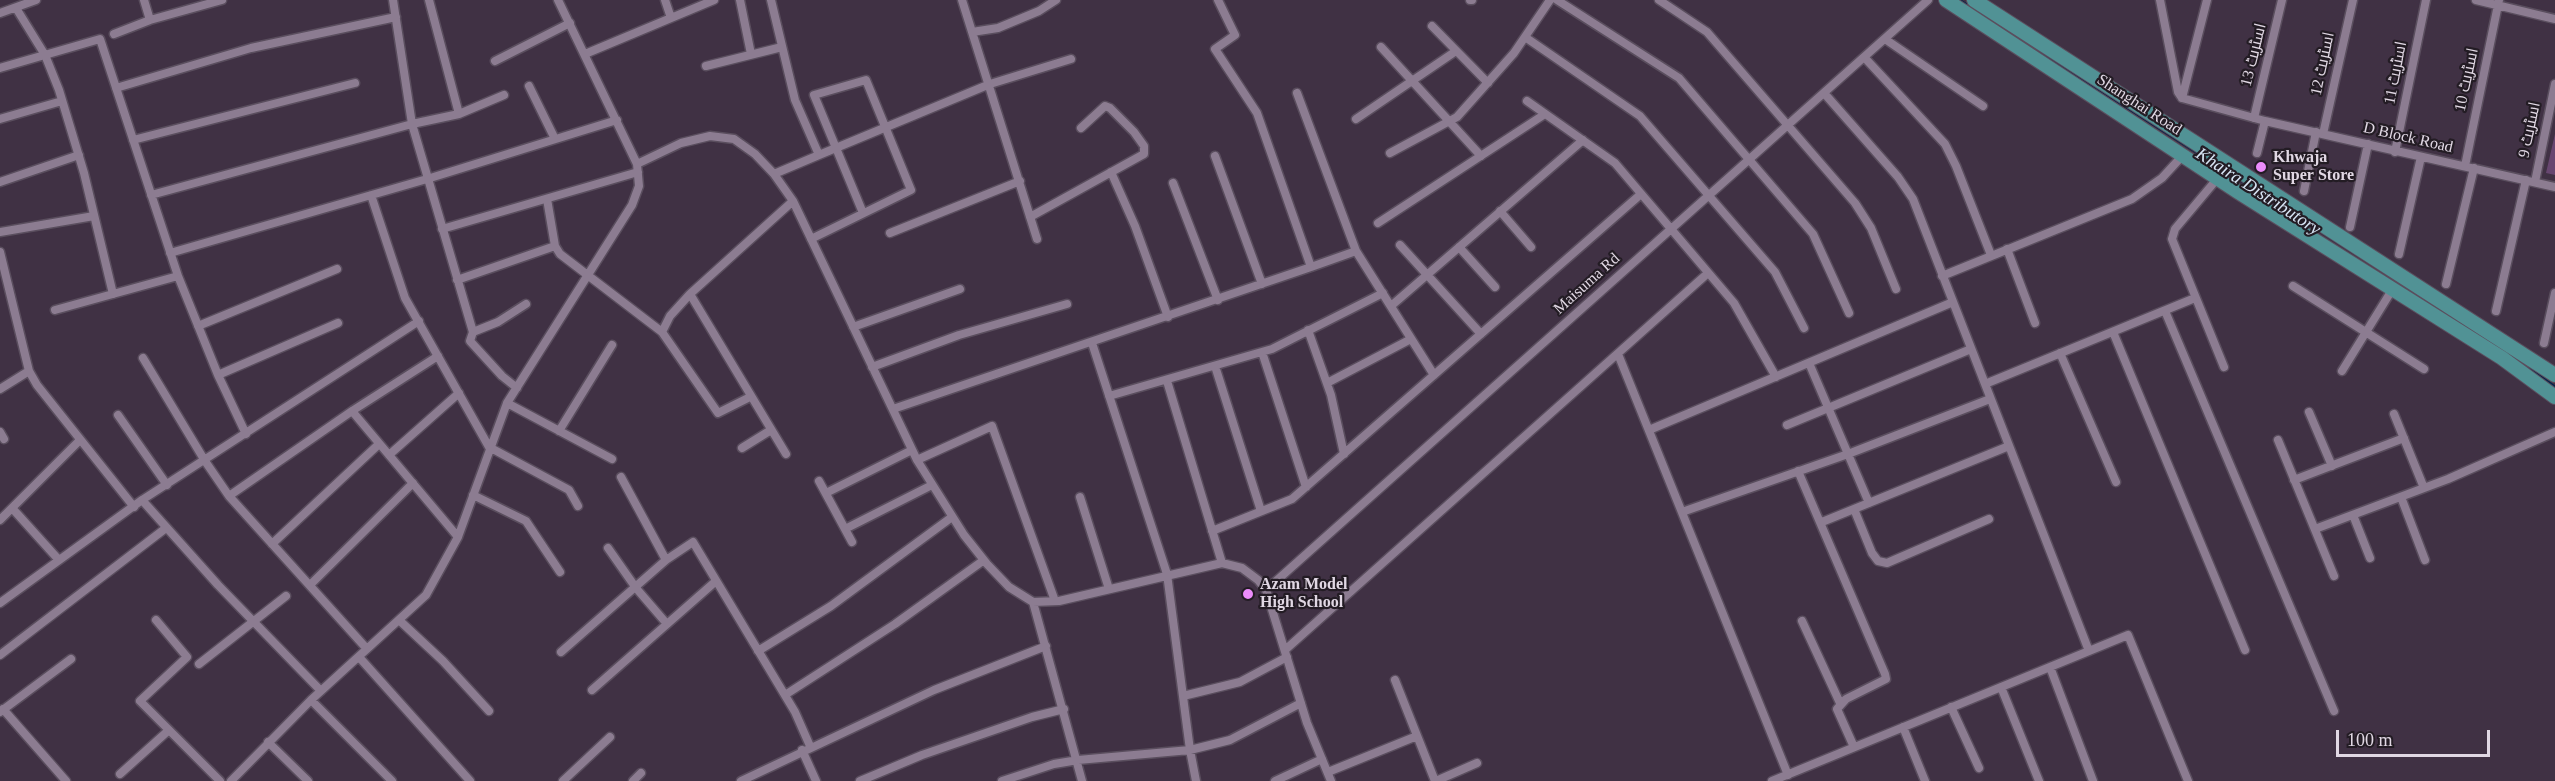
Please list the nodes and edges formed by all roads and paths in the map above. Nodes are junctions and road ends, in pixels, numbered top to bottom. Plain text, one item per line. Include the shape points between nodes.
1 (36, 0) edge
2 (144, 0) edge
3 (222, 0) edge
4 (393, 0) edge
5 (429, 0) edge
6 (558, 0) edge
7 (665, 0) edge
8 (714, 0) edge
9 (740, 0) edge
10 (771, 0) edge
11 (962, 0) edge
12 (1056, 0) edge
13 (1218, 0) edge
14 (1550, 0) edge
15 (1557, 0) edge
16 (1659, 0) edge
17 (1928, 0) edge
18 (1946, 0) edge
19 (1974, 0) edge
20 (2160, 0) edge
21 (2206, 0) edge
22 (2282, 0) edge
23 (2353, 0) edge
24 (2426, 0) edge
25 (2476, 0) edge
26 (2499, 3) edge
27 (1991, 5) edge
28 (16, 8) junction
29 (0, 13) edge
30 (396, 16) junction
31 (671, 18) junction
32 (2555, 19) edge
33 (150, 20) junction
34 (570, 23) junction
35 (1432, 26) dead end
36 (972, 32) junction
37 (114, 34) dead end
38 (1525, 37) junction
39 (1885, 39) junction
40 (782, 47) junction
41 (1381, 47) dead end
42 (1456, 51) junction
43 (585, 54) junction
44 (751, 54) junction
45 (45, 55) junction
46 (1864, 57) junction
47 (1071, 59) dead end
48 (495, 61) dead end
49 (706, 66) dead end
50 (0, 68) edge
51 (1412, 81) junction
52 (355, 83) dead end
53 (1488, 83) junction
54 (990, 84) junction
55 (2555, 84) edge
56 (529, 86) dead end
57 (116, 88) junction
58 (1298, 93) dead end
59 (1824, 93) junction
60 (504, 95) dead end
61 (2182, 98) junction
62 (62, 101) junction
63 (1527, 101) dead end
64 (1983, 106) dead end
65 (459, 114) junction
66 (1545, 114) junction
67 (2254, 118) junction
68 (1356, 119) dead end
69 (0, 120) edge
70 (617, 120) junction
71 (1450, 121) junction
72 (2265, 121) junction
73 (412, 124) junction
74 (1789, 124) junction
75 (884, 128) junction
76 (1081, 128) dead end
77 (2320, 133) junction
78 (555, 140) junction
79 (1583, 140) junction
80 (133, 141) junction
81 (2368, 144) junction
82 (2181, 145) junction
83 (835, 148) junction
84 (2395, 152) junction
85 (1390, 153) dead end
86 (2258, 153) dead end
87 (79, 155) junction
88 (819, 155) junction
89 (1215, 156) dead end
90 (1481, 156) junction
91 (2421, 157) junction
92 (1749, 160) junction
93 (2469, 167) junction
94 (637, 168) junction
95 (1111, 172) junction
96 (774, 174) junction
97 (427, 179) junction
98 (2217, 179) junction
99 (1020, 181) junction
100 (2530, 181) junction
101 (0, 182) edge
102 (1173, 183) dead end
103 (2243, 184) junction
104 (2555, 187) edge
105 (2304, 191) dead end
106 (1641, 194) junction
107 (151, 195) junction
108 (370, 195) junction
109 (1708, 196) junction
110 (547, 199) junction
111 (793, 201) junction
112 (1500, 212) junction
113 (863, 213) junction
114 (94, 216) junction
115 (1030, 217) junction
116 (1378, 223) dead end
117 (2350, 227) dead end
118 (442, 229) junction
119 (1670, 230) junction
120 (0, 232) edge
121 (890, 233) dead end
122 (811, 239) junction
123 (1037, 240) dead end
124 (1400, 245) dead end
125 (555, 246) junction
126 (1459, 247) junction
127 (1531, 247) dead end
128 (2007, 249) junction
129 (1356, 251) junction
130 (0, 252) edge
131 (170, 253) junction
132 (2399, 254) dead end
133 (1991, 255) junction
134 (1311, 267) junction
135 (337, 269) dead end
136 (1708, 273) junction
137 (1427, 274) junction
138 (587, 275) junction
139 (178, 276) junction
140 (1942, 276) junction
141 (457, 280) junction
142 (1262, 284) junction
143 (2446, 284) dead end
144 (2293, 286) dead end
145 (1495, 287) dead end
146 (960, 289) dead end
147 (1896, 289) dead end
148 (2392, 290) junction
149 (1383, 293) junction
150 (2555, 293) edge
151 (113, 294) junction
152 (690, 294) junction
153 (2195, 298) junction
154 (1218, 300) junction
155 (1953, 302) junction
156 (526, 304) dead end
157 (1067, 304) dead end
158 (1390, 306) junction
159 (55, 310) dead end
160 (2165, 310) junction
161 (2496, 311) dead end
162 (1849, 313) dead end
163 (1168, 317) junction
164 (419, 321) junction
165 (338, 323) dead end
166 (2035, 323) dead end
167 (198, 326) junction
168 (853, 327) junction
169 (1804, 328) dead end
170 (1308, 330) junction
171 (473, 332) junction
172 (662, 332) junction
173 (2113, 332) junction
174 (2366, 332) junction
175 (1481, 334) junction
176 (1411, 339) junction
177 (1092, 343) junction
178 (2544, 343) dead end
179 (612, 345) dead end
180 (1971, 349) junction
181 (1262, 352) junction
182 (2060, 353) junction
183 (1618, 354) junction
184 (438, 356) junction
185 (143, 358) dead end
186 (1809, 363) junction
187 (1215, 366) junction
188 (872, 367) junction
189 (2224, 368) dead end
190 (2424, 369) dead end
191 (29, 371) junction
192 (2342, 371) dead end
193 (218, 375) junction
194 (1434, 375) junction
195 (2555, 375) edge
196 (1776, 377) junction
197 (1167, 381) junction
198 (1327, 383) junction
199 (1984, 384) junction
200 (517, 388) junction
201 (0, 389) edge
202 (459, 393) junction
203 (1109, 396) junction
204 (750, 397) junction
205 (2555, 397) edge
206 (1990, 399) junction
207 (507, 403) junction
208 (1828, 408) junction
209 (892, 409) junction
210 (352, 411) junction
211 (2309, 412) dead end
212 (2394, 414) dead end
213 (118, 415) dead end
214 (1787, 425) dead end
215 (771, 430) junction
216 (1649, 430) junction
217 (559, 431) junction
218 (2555, 432) edge
219 (246, 435) junction
220 (2404, 438) junction
221 (80, 440) junction
222 (2278, 440) dead end
223 (380, 444) junction
224 (2009, 446) junction
225 (489, 447) junction
226 (742, 448) dead end
227 (912, 450) junction
228 (786, 453) dead end
229 (1344, 454) junction
230 (1848, 454) junction
231 (389, 455) junction
232 (612, 459) dead end
233 (917, 460) junction
234 (205, 461) junction
235 (2332, 466) junction
236 (1798, 471) junction
237 (621, 477) dead end
238 (2294, 480) junction
239 (819, 481) dead end
240 (2116, 482) dead end
241 (413, 483) junction
242 (167, 485) junction
243 (932, 485) junction
244 (1306, 487) junction
245 (2424, 488) junction
246 (826, 493) junction
247 (472, 495) junction
248 (229, 496) junction
249 (2401, 496) junction
250 (1080, 497) dead end
251 (142, 500) junction
252 (1869, 503) junction
253 (578, 506) dead end
254 (134, 507) junction
255 (12, 508) junction
256 (1854, 509) junction
257 (1261, 512) junction
258 (1682, 512) junction
259 (2353, 515) junction
260 (952, 517) junction
261 (1989, 519) dead end
262 (0, 520) edge
263 (1822, 522) junction
264 (166, 528) junction
265 (847, 528) junction
266 (2315, 529) junction
267 (1212, 531) junction
268 (458, 537) junction
269 (852, 542) dead end
270 (272, 544) junction
271 (608, 548) dead end
272 (2370, 558) dead end
273 (58, 559) junction
274 (666, 560) junction
275 (984, 560) junction
276 (2425, 560) dead end
277 (1222, 564) junction
278 (560, 572) dead end
279 (1167, 574) junction
280 (2334, 576) dead end
281 (716, 581) junction
282 (310, 585) junction
283 (636, 588) junction
284 (1109, 589) junction
285 (1266, 590) junction
286 (286, 596) dead end
287 (1055, 601) junction
288 (1033, 602) junction
289 (0, 603) edge
290 (156, 620) dead end
291 (399, 620) junction
292 (1802, 621) dead end
293 (254, 623) junction
294 (667, 624) junction
295 (1046, 646) junction
296 (368, 649) junction
297 (2245, 650) dead end
298 (758, 651) junction
299 (2089, 651) junction
300 (561, 652) dead end
301 (1286, 653) junction
302 (0, 655) edge
303 (359, 657) junction
304 (71, 659) dead end
305 (199, 664) dead end
306 (2050, 667) junction
307 (1395, 680) dead end
308 (2001, 687) junction
309 (592, 690) dead end
310 (321, 691) junction
311 (785, 695) junction
312 (1183, 696) junction
313 (311, 700) junction
314 (1301, 703) junction
315 (1840, 703) junction
316 (1951, 707) junction
317 (1064, 709) junction
318 (2, 711) edge
319 (489, 711) dead end
320 (2334, 711) dead end
321 (1903, 727) junction
322 (169, 730) junction
323 (1417, 736) junction
324 (610, 737) dead end
325 (268, 742) junction
326 (1854, 747) junction
327 (806, 748) junction
328 (1190, 750) junction
329 (1078, 759) junction
330 (1322, 759) junction
331 (1477, 763) dead end
332 (1979, 768) dead end
333 (641, 773) dead end
334 (120, 774) dead end
335 (1788, 775) junction
336 (1329, 777) edge
337 (236, 779) edge
338 (66, 781) edge
339 (220, 781) edge
340 (308, 781) edge
341 (392, 781) edge
342 (470, 781) edge
343 (563, 781) edge
344 (633, 781) edge
345 (741, 781) edge
346 (816, 781) edge
347 (860, 781) edge
348 (1002, 781) edge
349 (1082, 781) edge
350 (1196, 781) edge
351 (1275, 781) edge
352 (1435, 781) edge
353 (1772, 781) edge
354 (1925, 781) edge
355 (2039, 781) edge
356 (2093, 781) edge
357 (2188, 781) edge

1 - 28 street
2 - 33 street
3 - 33 street
4 - 30 street
5 - 65 street
6 - 34 street
7 - 31 street
8 - 31 street
9 - 44 street
10 - 40 street
11 - 36 street
12 - 36 street via 998,28
13 - 134 street via 1235,35 1215,49 1257,113
14 - 38 street
15 - 92 street via 1679,78
16 - 74 street via 1707,33
17 - 39 street, Maisuma Rd
18 - 82 main road, Shanghai Road
19 - 27 main road, Shanghai Road
20 - 61 street
21 - 61 street
22 - 67 street, اسٹریٹ 13
23 - 77 street, اسٹریٹ 12
24 - 84 street, اسٹریٹ 11
25 - 26 street
26 - 32 street
26 - 93 street, اسٹریٹ 10
27 - 82 main road, Shanghai Road
28 - 29 street
28 - 45 street
30 - 57 street via 251,48
30 - 73 street
31 - 43 street
33 - 37 street
34 - 43 street
34 - 48 street
35 - 42 street
36 - 54 street
38 - 53 street
38 - 109 street via 1640,116
39 - 46 street, Maisuma Rd
39 - 64 street
40 - 44 street
40 - 88 street via 795,100
41 - 51 street
42 - 51 street
42 - 53 street
43 - 70 street
44 - 49 street
45 - 50 street
45 - 57 street via 100,39
45 - 62 street
46 - 59 street, Maisuma Rd
46 - 133 street via 1945,144
47 - 54 street
51 - 68 street
51 - 71 street
52 - 80 street
53 - 71 street
54 - 75 street
54 - 99 street
55 - 100 street, اسٹریٹ 9
56 - 78 street
57 - 80 street
58 - 129 street
59 - 74 street, Maisuma Rd
59 - 140 street via 1913,199
60 - 65 street
61 - 67 street, D Block Road
62 - 69 street
62 - 87 street
63 - 66 street
65 - 73 street
66 - 79 street
66 - 90 street
67 - 72 street, D Block Road
70 - 78 street
70 - 94 street
71 - 85 street
71 - 90 street
72 - 77 street, D Block Road
72 - 86 street
73 - 97 street
73 - 107 street
74 - 92 street, Maisuma Rd
74 - 147 street via 1862,212
75 - 83 street
75 - 83 street via 866,80 813,95
75 - 113 street via 911,190
76 - 95 street via 1105,106 1144,146 1144,154
77 - 81 street, D Block Road
77 - 105 street, اسٹریٹ 12
78 - 97 street
79 - 106 street via 1615,163
79 - 112 street
80 - 107 street
81 - 84 street, D Block Road
81 - 117 street
82 - 98 main road, Shanghai Road
82 - 103 main road, Shanghai Road
82 - 128 street via 2162,178 2132,199
83 - 88 street
83 - 113 street
84 - 91 street, D Block Road
87 - 101 street
87 - 114 street
88 - 96 street
89 - 142 street
90 - 116 street
91 - 93 street, D Block Road
91 - 132 street
92 - 109 street, Maisuma Rd
92 - 162 street via 1814,234
93 - 100 street, D Block Road
93 - 143 street, اسٹریٹ 10
94 - 96 street via 681,143 710,136 734,139
94 - 110 street
94 - 138 street via 639,186 632,205
95 - 115 street
95 - 163 street via 1136,226
96 - 111 street
97 - 108 street
97 - 118 street
98 - 103 main road, Shanghai Road
98 - 153 street via 2175,229 2172,239
99 - 115 street
99 - 121 street
100 - 104 street, D Block Road
100 - 161 street, اسٹریٹ 9
102 - 154 street
103 - 148 main road, Shanghai Road
103 - 195 main road, Shanghai Road
106 - 119 street
106 - 175 street
107 - 131 street
108 - 131 street
108 - 164 street via 405,298
109 - 119 street, Maisuma Rd
109 - 169 street via 1775,272
110 - 118 street
110 - 125 street
111 - 122 street
111 - 152 street
112 - 126 street
112 - 127 street
113 - 122 street
114 - 120 street
114 - 151 street
115 - 123 street
118 - 141 street
119 - 136 street
119 - 285 street, Maisuma Rd
122 - 168 street
124 - 137 street
125 - 138 street
125 - 141 street
126 - 137 street
126 - 145 street
128 - 133 street
128 - 166 street
129 - 134 street
129 - 149 street
130 - 191 street
131 - 139 street
133 - 140 street
134 - 142 street
135 - 167 street
136 - 183 street
136 - 196 street via 1747,321
137 - 158 street
137 - 175 street
138 - 172 street
138 - 200 street
139 - 151 street
139 - 167 street
140 - 155 street
141 - 171 street
142 - 154 street
144 - 174 street
146 - 168 street
148 - 174 street
148 - 205 main road, Shanghai Road via 2502,357
149 - 158 street
149 - 170 street
150 - 178 street
151 - 159 street
152 - 172 street via 670,316
152 - 204 street
153 - 160 street
153 - 189 street
154 - 163 street
155 - 180 street
155 - 186 street
156 - 171 street
157 - 188 street via 958,335
158 - 176 street
160 - 173 street
160 - 320 street
163 - 177 street
164 - 184 street
164 - 219 street
165 - 193 street
167 - 193 street
168 - 188 street
170 - 181 street
170 - 198 street
171 - 200 street via 473,346
172 - 204 street via 718,413
173 - 182 street
173 - 297 street
174 - 190 street
174 - 192 street
175 - 194 street
176 - 194 street
176 - 198 street
177 - 203 street
177 - 209 street
179 - 217 street
180 - 199 street
180 - 208 street
181 - 187 street
181 - 244 street
182 - 199 street
182 - 240 street
183 - 216 street
183 - 301 street
184 - 202 street
184 - 210 street
185 - 234 street
186 - 196 street
186 - 208 street
187 - 197 street
187 - 257 street
188 - 209 street
191 - 201 street
191 - 221 street
193 - 219 street
194 - 229 street
196 - 216 street
197 - 203 street
197 - 267 street
198 - 229 street
199 - 206 street
200 - 207 street
202 - 225 street
202 - 231 street
203 - 279 street
204 - 215 street
206 - 224 street
206 - 230 street
207 - 217 street
207 - 225 street
208 - 214 street
208 - 230 street
209 - 227 street
210 - 223 street
210 - 248 street
211 - 235 street
212 - 220 street
213 - 242 street
215 - 226 street
215 - 228 street
216 - 258 street
217 - 232 street
218 - 245 street
219 - 234 street
220 - 235 street
220 - 245 street
221 - 254 street
221 - 255 street
222 - 238 street
223 - 231 street
223 - 270 street
224 - 252 street
224 - 299 street
225 - 247 street
225 - 253 street via 569,490
227 - 233 street
227 - 246 street
229 - 244 street
230 - 236 street
230 - 252 street
231 - 241 street
233 - 243 street
233 - 287 street via 992,426
234 - 242 street
234 - 248 street
235 - 238 street
236 - 258 street
236 - 263 street
237 - 274 street
238 - 266 street
239 - 246 street
241 - 268 street
241 - 282 street
242 - 251 street
243 - 260 street
243 - 265 street
244 - 257 street via 1292,499
245 - 249 street
246 - 265 street
247 - 268 street
247 - 278 street via 525,521
248 - 270 street
249 - 259 street
249 - 276 street
250 - 284 street
251 - 254 street
251 - 264 street
252 - 256 street
254 - 273 street
255 - 262 street
255 - 273 street
256 - 261 street via 1872,553 1878,561 1887,563
256 - 263 street
257 - 267 street
258 - 335 street
259 - 266 street
259 - 272 street
260 - 275 street
260 - 298 street via 831,606
263 - 315 street via 1886,679
264 - 293 street
264 - 302 street
265 - 269 street
266 - 280 street
267 - 277 street
268 - 291 street via 426,595
270 - 282 street
271 - 283 street
273 - 289 street
274 - 281 street via 693,542
274 - 283 street
275 - 288 street via 1009,587
275 - 311 street
277 - 279 street
277 - 285 street via 1242,568
279 - 284 street
279 - 312 street
281 - 294 street
281 - 298 street
282 - 296 street
283 - 294 street
283 - 300 street
284 - 287 street
285 - 301 street
286 - 293 street
287 - 288 street
288 - 295 street
290 - 322 street via 187,657 140,701
291 - 296 street
291 - 319 street
292 - 315 street
293 - 305 street
293 - 310 street
294 - 309 street
295 - 317 street
295 - 327 street via 934,690
296 - 303 street
298 - 311 street
299 - 306 street
299 - 357 street via 2130,637
301 - 312 street via 1240,682
301 - 314 street
303 - 310 street
303 - 342 street
304 - 318 street
306 - 308 street
306 - 356 street
307 - 323 street
308 - 316 street
308 - 355 street
310 - 313 street
311 - 327 street
312 - 328 street
313 - 325 street
313 - 341 street
314 - 328 street via 1230,740
314 - 330 street
315 - 326 street via 1837,709
316 - 321 street
316 - 332 street
317 - 329 street
317 - 347 street via 922,755
318 - 338 street
321 - 326 street
321 - 354 street
322 - 334 street
322 - 339 street
323 - 336 street
323 - 352 street
324 - 343 street
325 - 337 street
325 - 340 street
326 - 335 street
327 - 345 street
327 - 346 street
328 - 329 street
328 - 350 street
329 - 348 street
329 - 349 street
330 - 336 street
330 - 351 street
331 - 352 street
333 - 344 street
335 - 353 street

